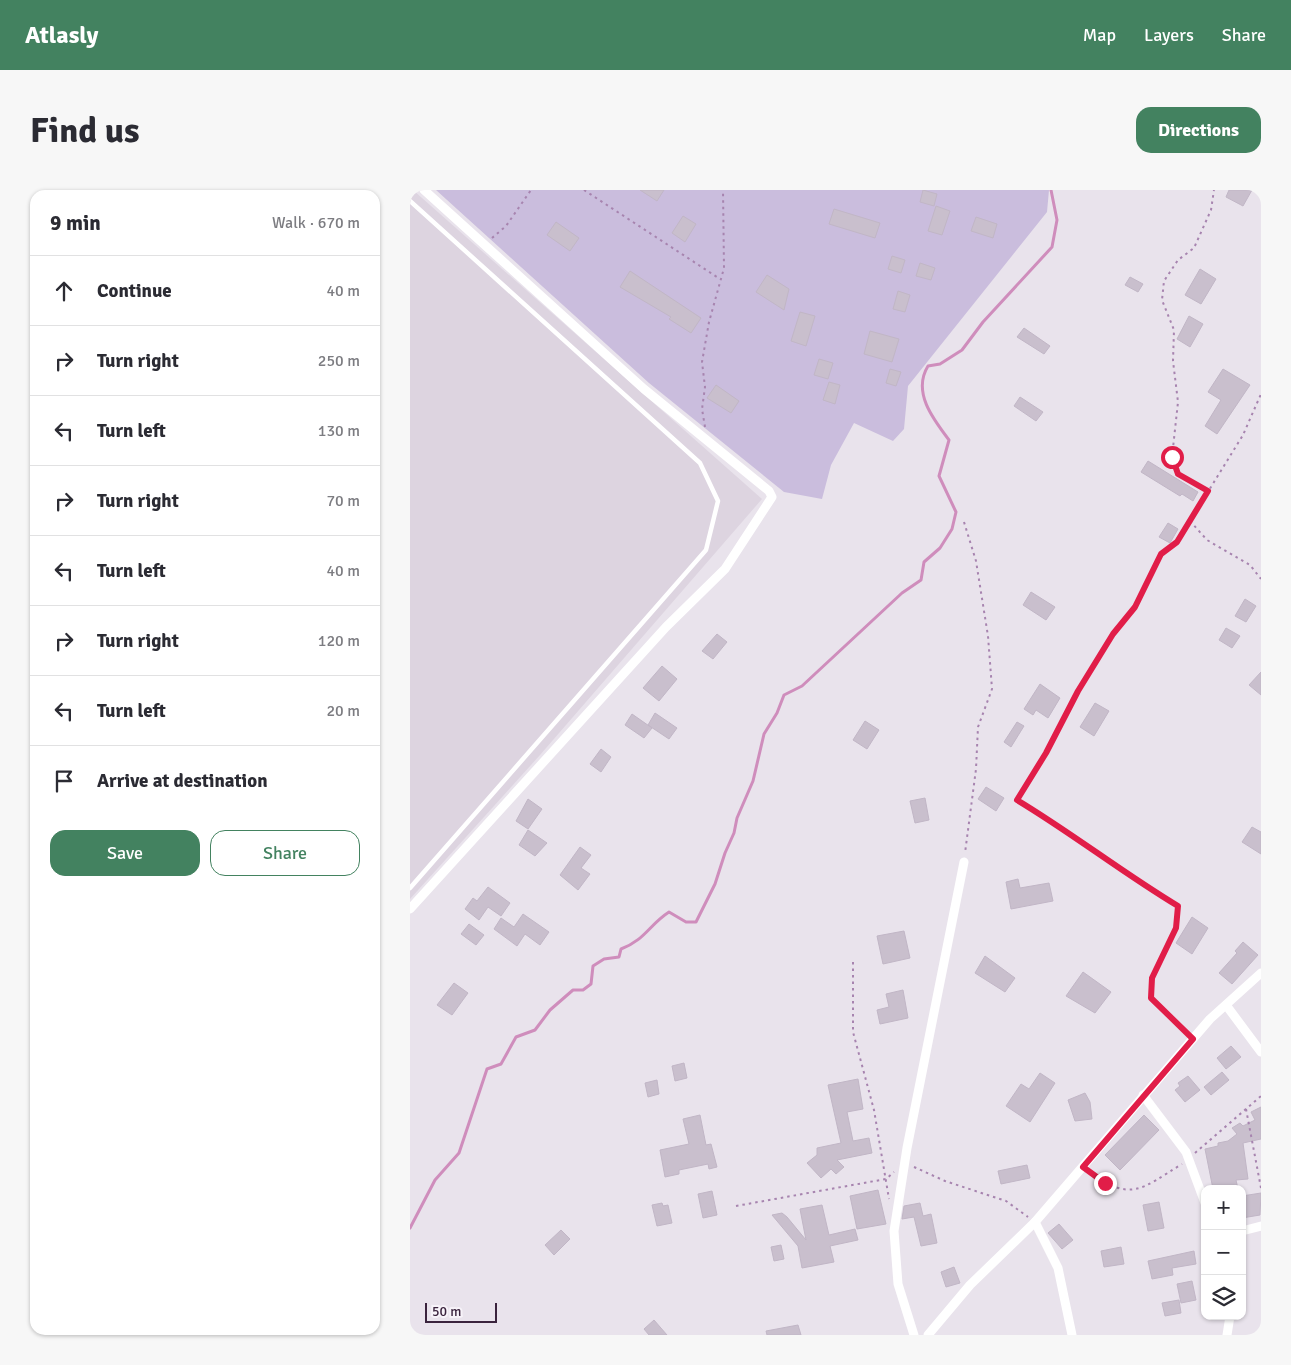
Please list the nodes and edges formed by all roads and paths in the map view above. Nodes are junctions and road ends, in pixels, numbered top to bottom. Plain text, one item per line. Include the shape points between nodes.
1 (424, 190) edge
2 (532, 190) edge
3 (584, 190) edge
4 (723, 190) edge
5 (1214, 190) edge
6 (410, 201) edge
7 (485, 244) junction
8 (720, 278) junction
9 (1261, 394) edge
10 (707, 442) junction
11 (1208, 491) junction
12 (1190, 521) junction
13 (964, 522) dead end
14 (1261, 579) edge
15 (964, 862) joint
16 (410, 888) edge
17 (410, 909) edge
18 (853, 962) dead end
19 (1261, 973) edge
20 (1226, 1005) junction
21 (1193, 1039) junction
22 (1261, 1052) edge
23 (1143, 1095) junction
24 (1261, 1096) edge
25 (1246, 1109) junction
26 (1188, 1159) junction
27 (905, 1162) junction
28 (1083, 1167) junction
29 (886, 1179) junction
30 (1261, 1188) edge
31 (1201, 1193) edge
32 (890, 1205) dead end
33 (736, 1206) dead end
34 (1035, 1222) junction
35 (1261, 1226) edge
36 (1246, 1230) edge
37 (1229, 1320) edge
38 (914, 1335) edge
39 (928, 1335) edge
40 (1072, 1335) edge
41 (1227, 1335) edge

1 - 7 street
2 - 7 path via 506,226
3 - 8 path
4 - 8 path via 724,268
5 - 11 path via 1211,210 1194,248 1178,260 1164,281 1162,300 1174,330 1173,361 1178,402 1172,457 1178,474
6 - 16 lane via 700,463 718,502 706,550
7 - 10 street
8 - 10 path via 702,362 705,387 702,409
9 - 11 path via 1242,435
10 - 17 street via 769,491 770,503 725,569 666,627
11 - 12 path
12 - 14 path via 1207,540 1250,565
12 - 21 path via 1177,542 1161,554 1135,607 1113,634 1078,691 1017,800 1056,823 1140,884 1178,906 1176,928 1152,978 1151,998
13 - 15 path via 976,561 988,636 992,689 978,727
15 - 27 street
18 - 29 path via 853,1032 874,1110
19 - 20 street
20 - 21 street
20 - 22 street
21 - 23 street
23 - 26 street
23 - 28 street
24 - 25 path
25 - 26 path
25 - 30 path
26 - 28 path via 1139,1190 1123,1190 1105,1183
26 - 31 street
27 - 29 path
27 - 34 path via 945,1181 1006,1201
27 - 38 street via 894,1231 898,1284
28 - 34 street
29 - 32 path
29 - 33 path
34 - 39 street via 970,1285
34 - 40 street via 1058,1268
35 - 36 street
37 - 41 street

